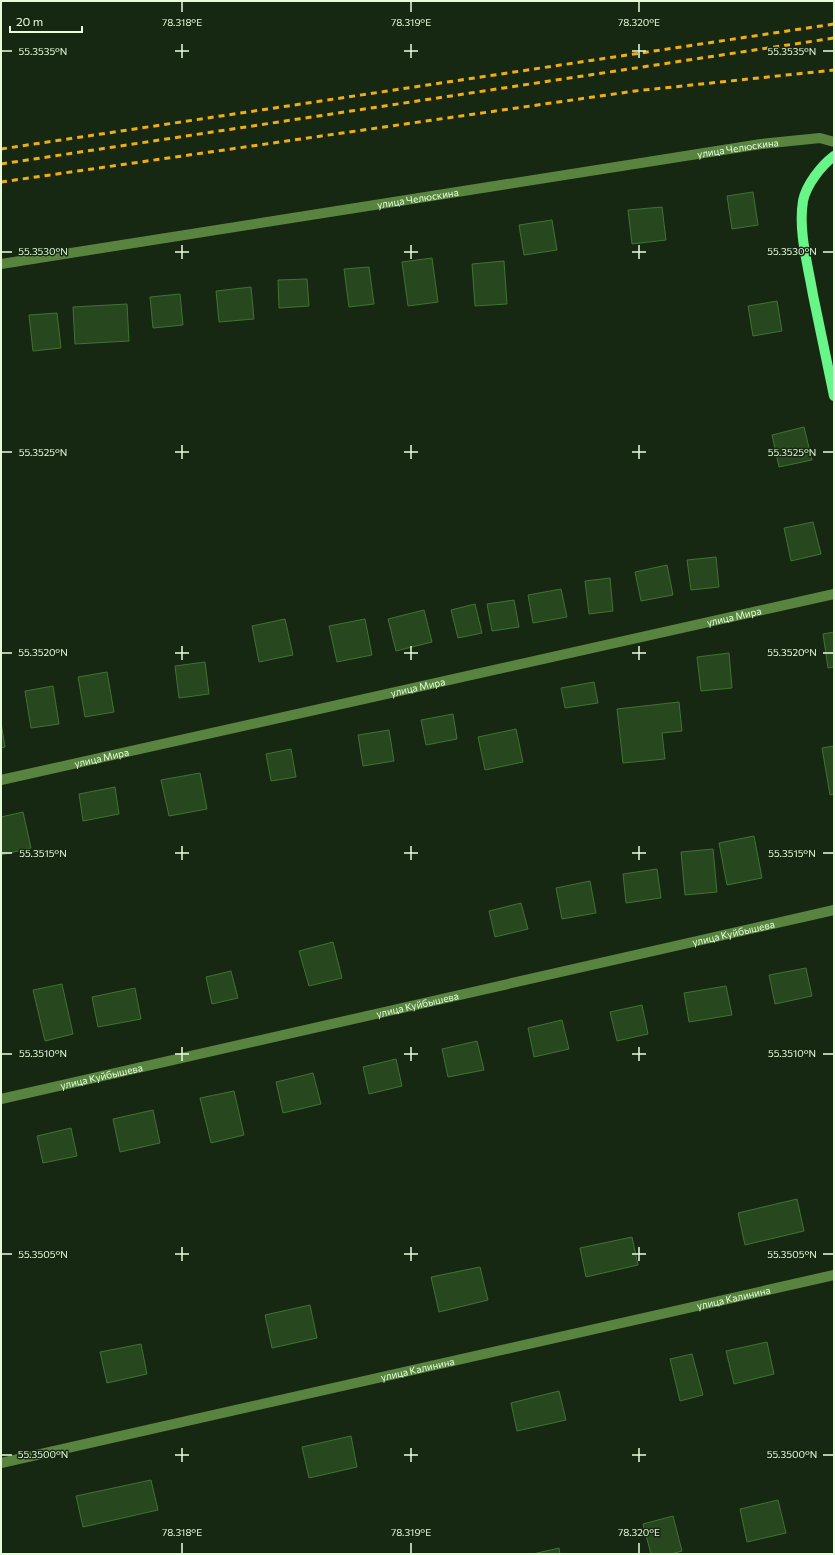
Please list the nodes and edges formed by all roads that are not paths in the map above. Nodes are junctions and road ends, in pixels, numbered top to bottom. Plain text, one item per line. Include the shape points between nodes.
1 (834, 142) edge
2 (834, 156) edge
3 (1, 264) edge
4 (834, 396) edge
5 (834, 594) edge
6 (1, 780) edge
7 (834, 910) edge
8 (1, 1099) edge
9 (834, 1275) edge
10 (1, 1463) edge

1 - 3 street, улица Челюскина via 820,138 761,144
2 - 4 main road via 806,192 802,220 809,273
5 - 6 street, улица Мира
7 - 8 street, улица Куйбышева
9 - 10 street, улица Калинина

